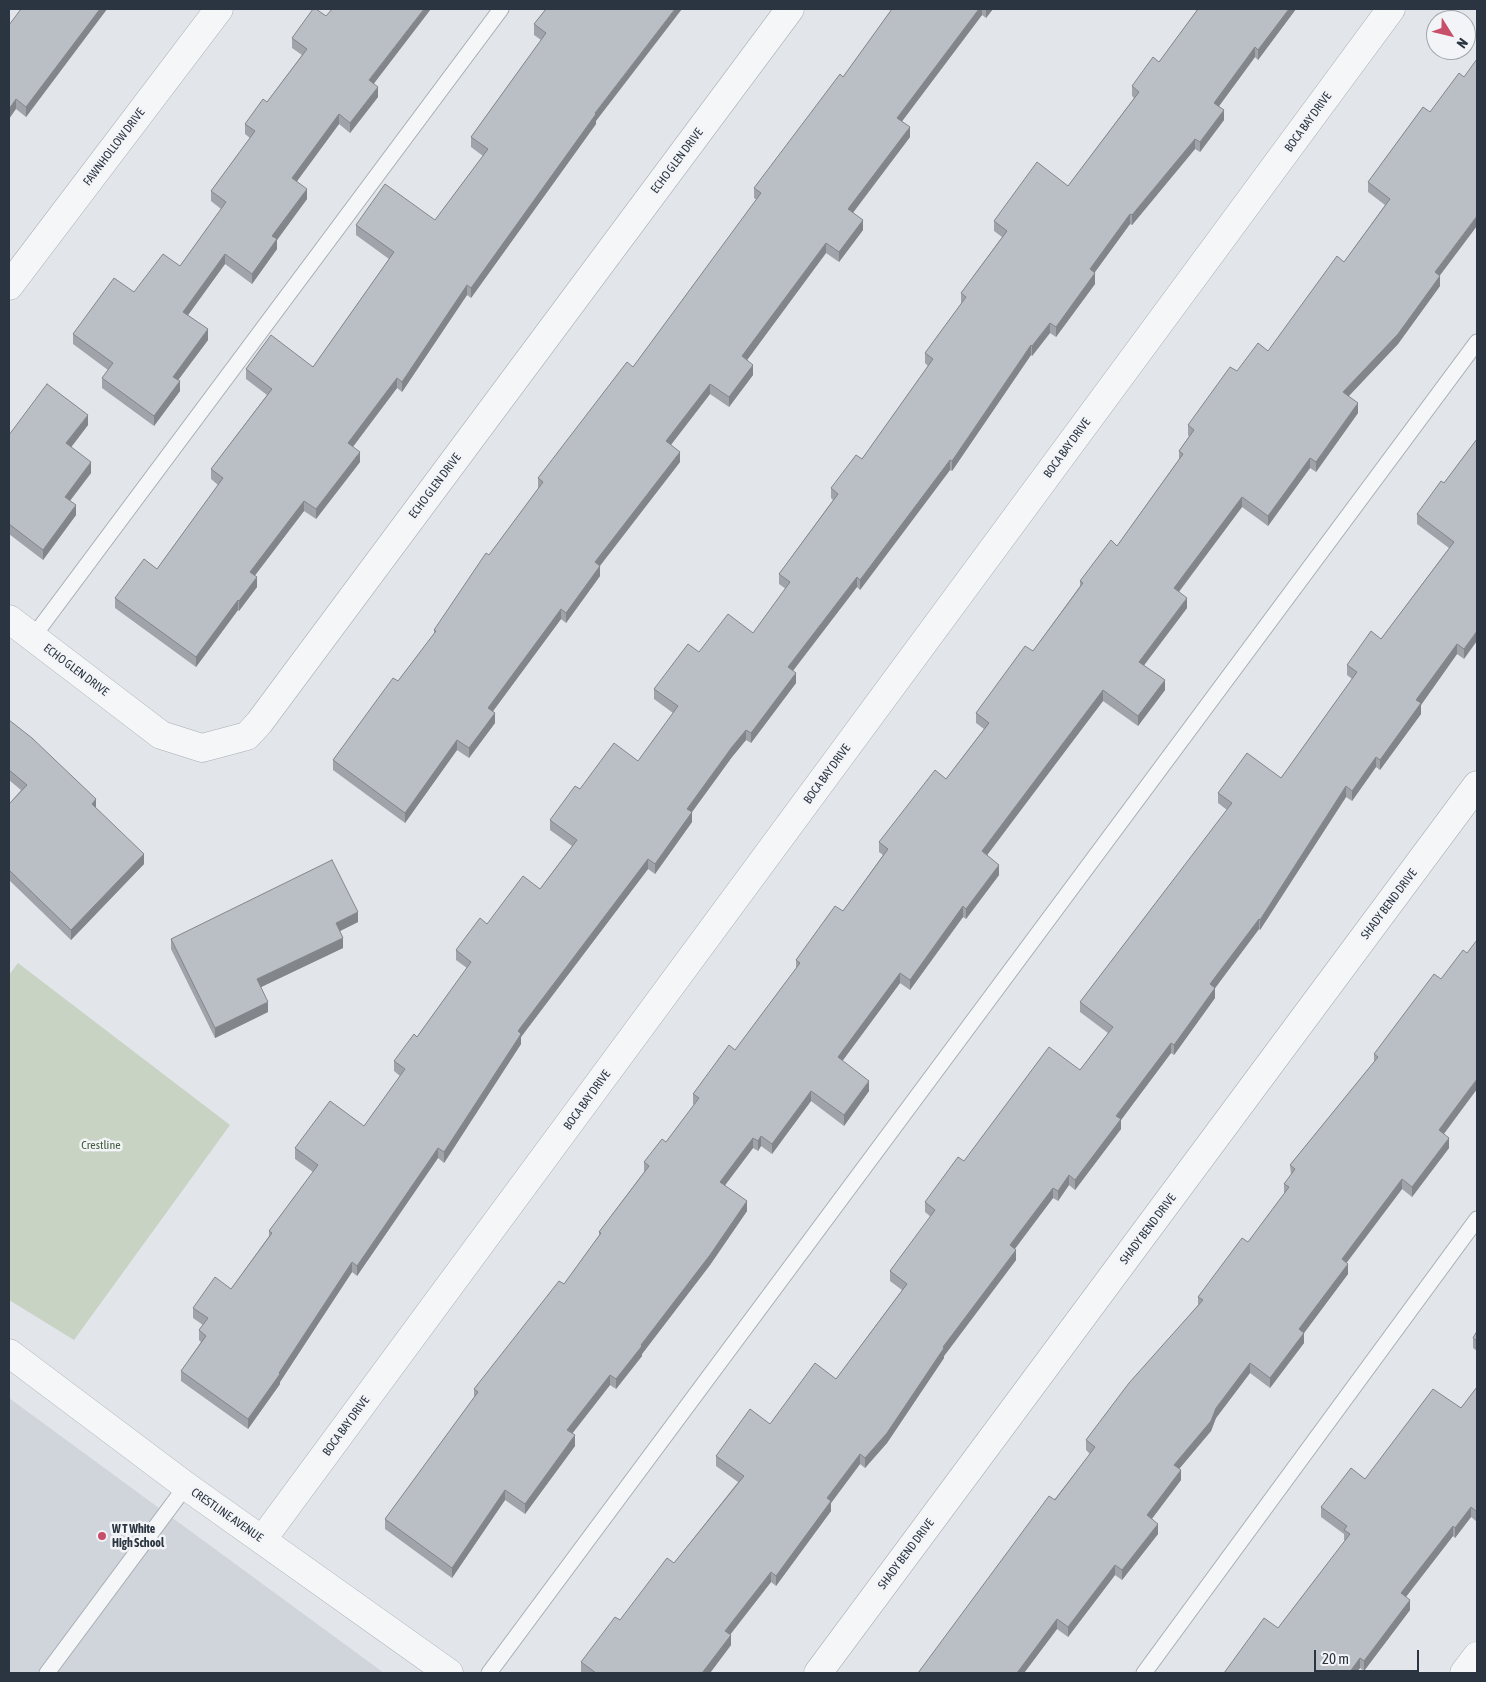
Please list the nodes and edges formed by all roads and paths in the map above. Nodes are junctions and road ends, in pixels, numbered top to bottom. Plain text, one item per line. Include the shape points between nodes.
1 (219, 9) edge
2 (501, 9) edge
3 (790, 9) edge
4 (1392, 9) edge
5 (9, 286) edge
6 (1477, 342) edge
7 (9, 618) edge
8 (33, 637) junction
9 (1477, 785) edge
10 (1477, 1219) edge
11 (9, 1352) edge
12 (186, 1486) junction
13 (262, 1540) junction
14 (47, 1673) edge
15 (449, 1673) edge
16 (489, 1673) edge
17 (818, 1673) edge
18 (1144, 1673) edge

1 - 5 street, FAWNHOLLOW DRIVE
2 - 8 lane
3 - 8 street, ECHO GLEN DRIVE via 248,736 202,748 161,735
4 - 13 street, BOCA BAY DRIVE
6 - 16 lane
7 - 8 street, ECHO GLEN DRIVE
9 - 17 street, SHADY BEND DRIVE
10 - 18 lane
11 - 12 street, CRESTLINE AVENUE
12 - 13 street, CRESTLINE AVENUE
12 - 14 lane
13 - 15 street, CRESTLINE AVENUE

